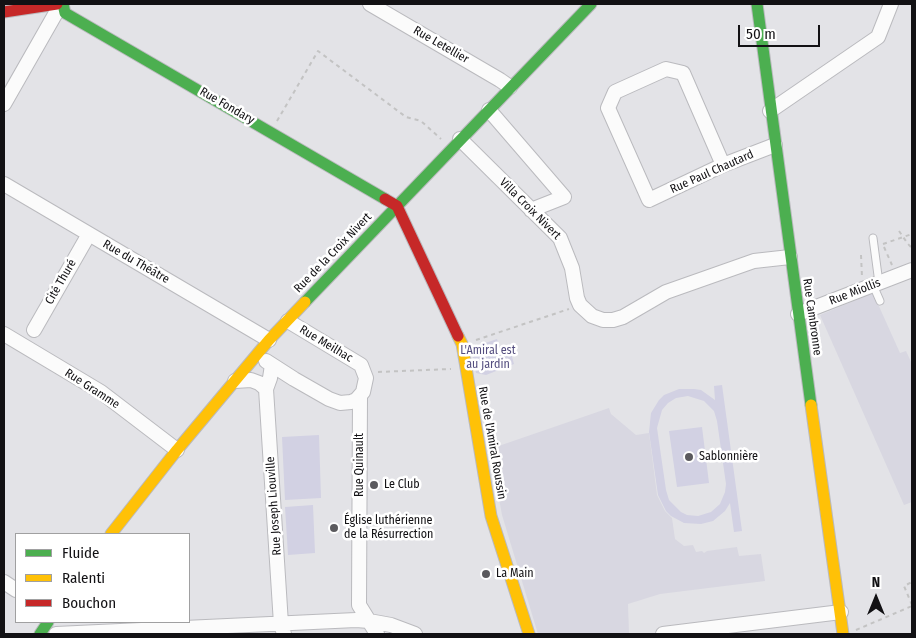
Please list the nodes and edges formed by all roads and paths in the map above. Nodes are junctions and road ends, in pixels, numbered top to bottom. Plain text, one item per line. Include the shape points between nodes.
1 (57, 4) edge
2 (62, 4) edge
3 (370, 4) edge
4 (591, 4) edge
5 (757, 4) edge
6 (891, 4) edge
7 (35, 6) edge
8 (4, 12) edge
9 (510, 87) junction
10 (4, 104) edge
11 (489, 110) junction
12 (770, 111) junction
13 (270, 131) junction
14 (456, 144) junction
15 (775, 145) junction
16 (723, 166) junction
17 (4, 184) edge
18 (397, 206) junction
19 (531, 210) junction
20 (899, 231) dead end
21 (89, 234) junction
22 (912, 234) edge
23 (873, 238) dead end
24 (904, 238) junction
25 (912, 248) edge
26 (861, 254) dead end
27 (790, 257) junction
28 (893, 267) dead end
29 (912, 270) edge
30 (871, 283) junction
31 (880, 301) dead end
32 (568, 309) dead end
33 (798, 314) junction
34 (288, 321) junction
35 (34, 330) dead end
36 (4, 334) edge
37 (269, 340) junction
38 (471, 341) dead end
39 (256, 354) junction
40 (272, 365) junction
41 (466, 369) junction
42 (365, 373) junction
43 (235, 381) junction
44 (266, 389) junction
45 (360, 396) junction
46 (176, 450) junction
47 (112, 533) edge
48 (4, 582) edge
49 (912, 582) edge
50 (15, 589) edge
51 (912, 606) edge
52 (841, 612) junction
53 (370, 621) junction
54 (47, 623) edge
55 (282, 629) edge
56 (126, 632) edge
57 (848, 633) edge
58 (40, 634) edge
59 (56, 634) edge
60 (377, 634) edge
61 (415, 634) edge
62 (529, 634) edge
63 (663, 634) edge

1 - 7 street
2 - 10 street
2 - 13 street, Rue Fondary via 65,13
3 - 9 street, Rue Letellier
4 - 9 street, Rue de la Croix Nivert
5 - 12 street, Rue Cambronne
6 - 12 street via 878,37
7 - 8 street
9 - 11 street, Rue de la Croix Nivert
11 - 14 street, Rue de la Croix Nivert
11 - 19 street via 564,197
12 - 15 street, Rue Cambronne
13 - 14 path via 318,51 406,118 421,121
13 - 18 street, Rue Fondary
14 - 18 street, Rue de la Croix Nivert
14 - 19 street, Villa Croix Nivert
15 - 16 street, Rue Paul Chautard
15 - 27 street, Rue Cambronne
16 - 16 street, Rue Paul Chautard via 683,74 666,69 615,92 608,108 648,200
17 - 21 street, Rue du Théâtre
18 - 34 street, Rue de la Croix Nivert
18 - 41 street, Rue de l'Amiral Roussin via 462,344
19 - 27 street, Villa Croix Nivert via 560,238 572,268 580,305 592,316 604,320 624,317 666,292 754,261
20 - 24 path
21 - 35 street, Cité Thuré
21 - 37 street, Rue du Théâtre
22 - 24 path
23 - 30 lane
24 - 25 path
24 - 28 path via 883,244
26 - 30 path
27 - 33 street, Rue Cambronne
29 - 30 street, Rue Miollis
30 - 31 lane
30 - 33 street, Rue Miollis
32 - 38 path
33 - 52 street, Rue Cambronne
34 - 37 street, Rue de la Croix Nivert
34 - 42 street, Rue Meilhac via 352,359
36 - 46 street, Rue Gramme via 100,392
37 - 39 street, Rue de la Croix Nivert
39 - 40 street
39 - 43 street, Rue de la Croix Nivert
40 - 44 street, Rue Joseph Liouville
40 - 45 street via 340,403
41 - 42 path
41 - 62 street, Rue de l'Amiral Roussin via 490,516
42 - 45 street via 366,385
43 - 44 street via 251,380
43 - 46 street, Rue de la Croix Nivert
44 - 55 street, Rue Joseph Liouville
45 - 53 street, Rue Quinault via 360,604
46 - 47 street, Rue de la Croix Nivert
48 - 50 street
49 - 51 path via 904,586
51 - 57 path
52 - 57 street, Rue Cambronne
52 - 63 street
53 - 55 street
53 - 60 street, Rue Quinault
53 - 61 street
54 - 58 street
55 - 56 street
56 - 59 street

